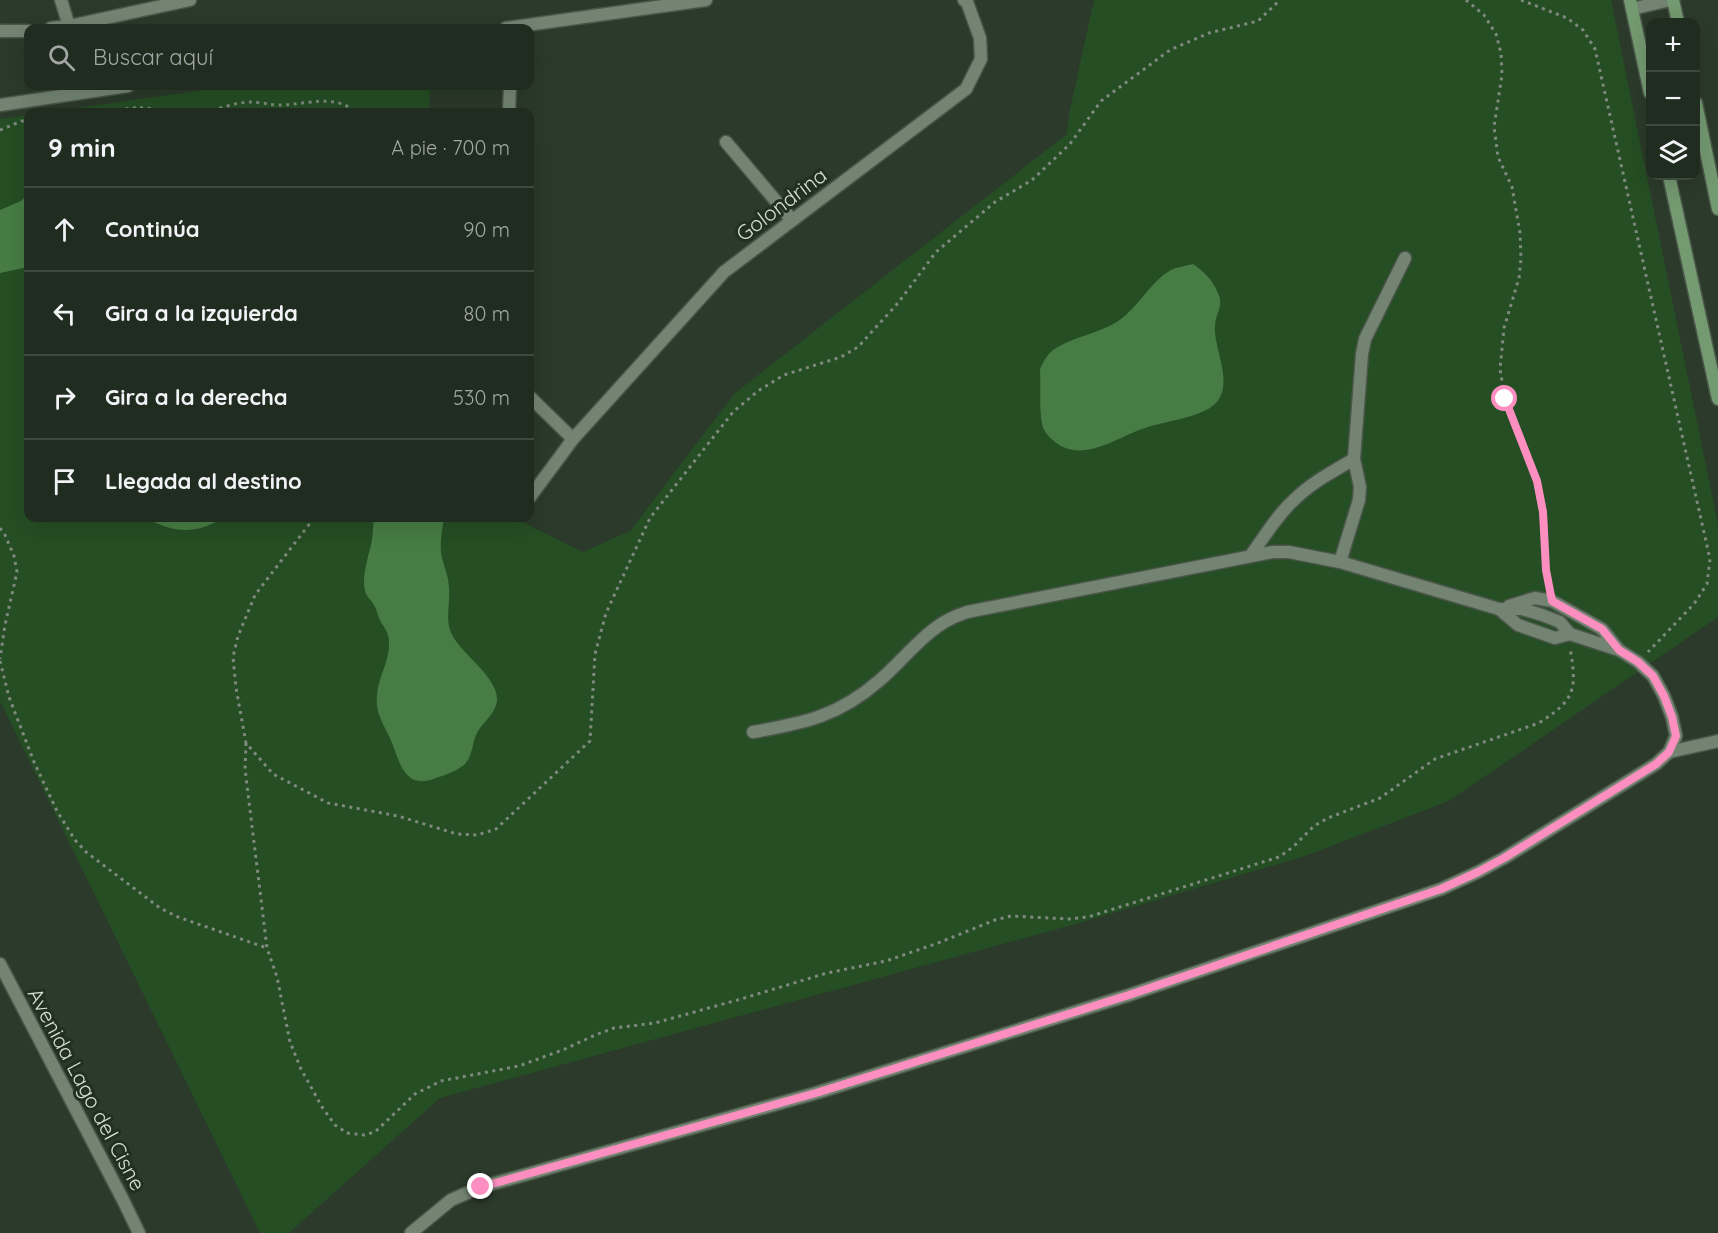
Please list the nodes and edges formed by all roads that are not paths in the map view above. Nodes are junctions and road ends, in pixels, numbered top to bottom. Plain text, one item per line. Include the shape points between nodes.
1 (61, 0) edge
2 (190, 0) edge
3 (706, 0) edge
4 (964, 0) edge
5 (1672, 0) edge
6 (1631, 5) edge
7 (1677, 18) edge
8 (68, 24) edge
9 (78, 24) edge
10 (534, 24) edge
11 (0, 31) edge
12 (24, 31) edge
13 (1646, 74) edge
14 (101, 90) edge
15 (510, 90) edge
16 (0, 105) edge
17 (509, 108) edge
18 (1700, 126) edge
19 (726, 142) dead end
20 (1670, 180) edge
21 (1718, 208) edge
22 (792, 220) junction
23 (1405, 258) dead end
24 (1718, 399) edge
25 (534, 401) edge
26 (573, 439) junction
27 (1354, 459) junction
28 (534, 492) edge
29 (1251, 555) junction
30 (1340, 562) junction
31 (1499, 609) junction
32 (1619, 650) junction
33 (753, 732) dead end
34 (1718, 741) edge
35 (1669, 752) junction
36 (0, 964) edge
37 (139, 1233) edge
38 (411, 1233) edge

1 - 8 street
2 - 9 street
3 - 10 street
4 - 22 street, Golondrina via 980,38 981,59 966,89
5 - 6 street
5 - 7 main road
6 - 13 main road
11 - 12 street
14 - 16 street
15 - 17 street
18 - 21 main road
19 - 22 street
20 - 24 main road
22 - 26 street, Golondrina via 724,272
23 - 27 street via 1365,339
25 - 26 street
26 - 28 street, Golondrina
27 - 29 street via 1295,498
27 - 30 street via 1359,500
29 - 30 street via 1289,552
29 - 33 street via 950,618 852,702 827,715
30 - 31 street
31 - 32 street via 1518,625 1546,635 1555,638 1570,634
31 - 32 street via 1535,598 1552,601 1602,629
32 - 35 street via 1653,676 1664,696 1676,736
34 - 35 street
35 - 38 street via 1656,764 1504,858 1441,889 1129,995 816,1093 481,1187 451,1200
36 - 37 street, Avenida Lago del Cisne

